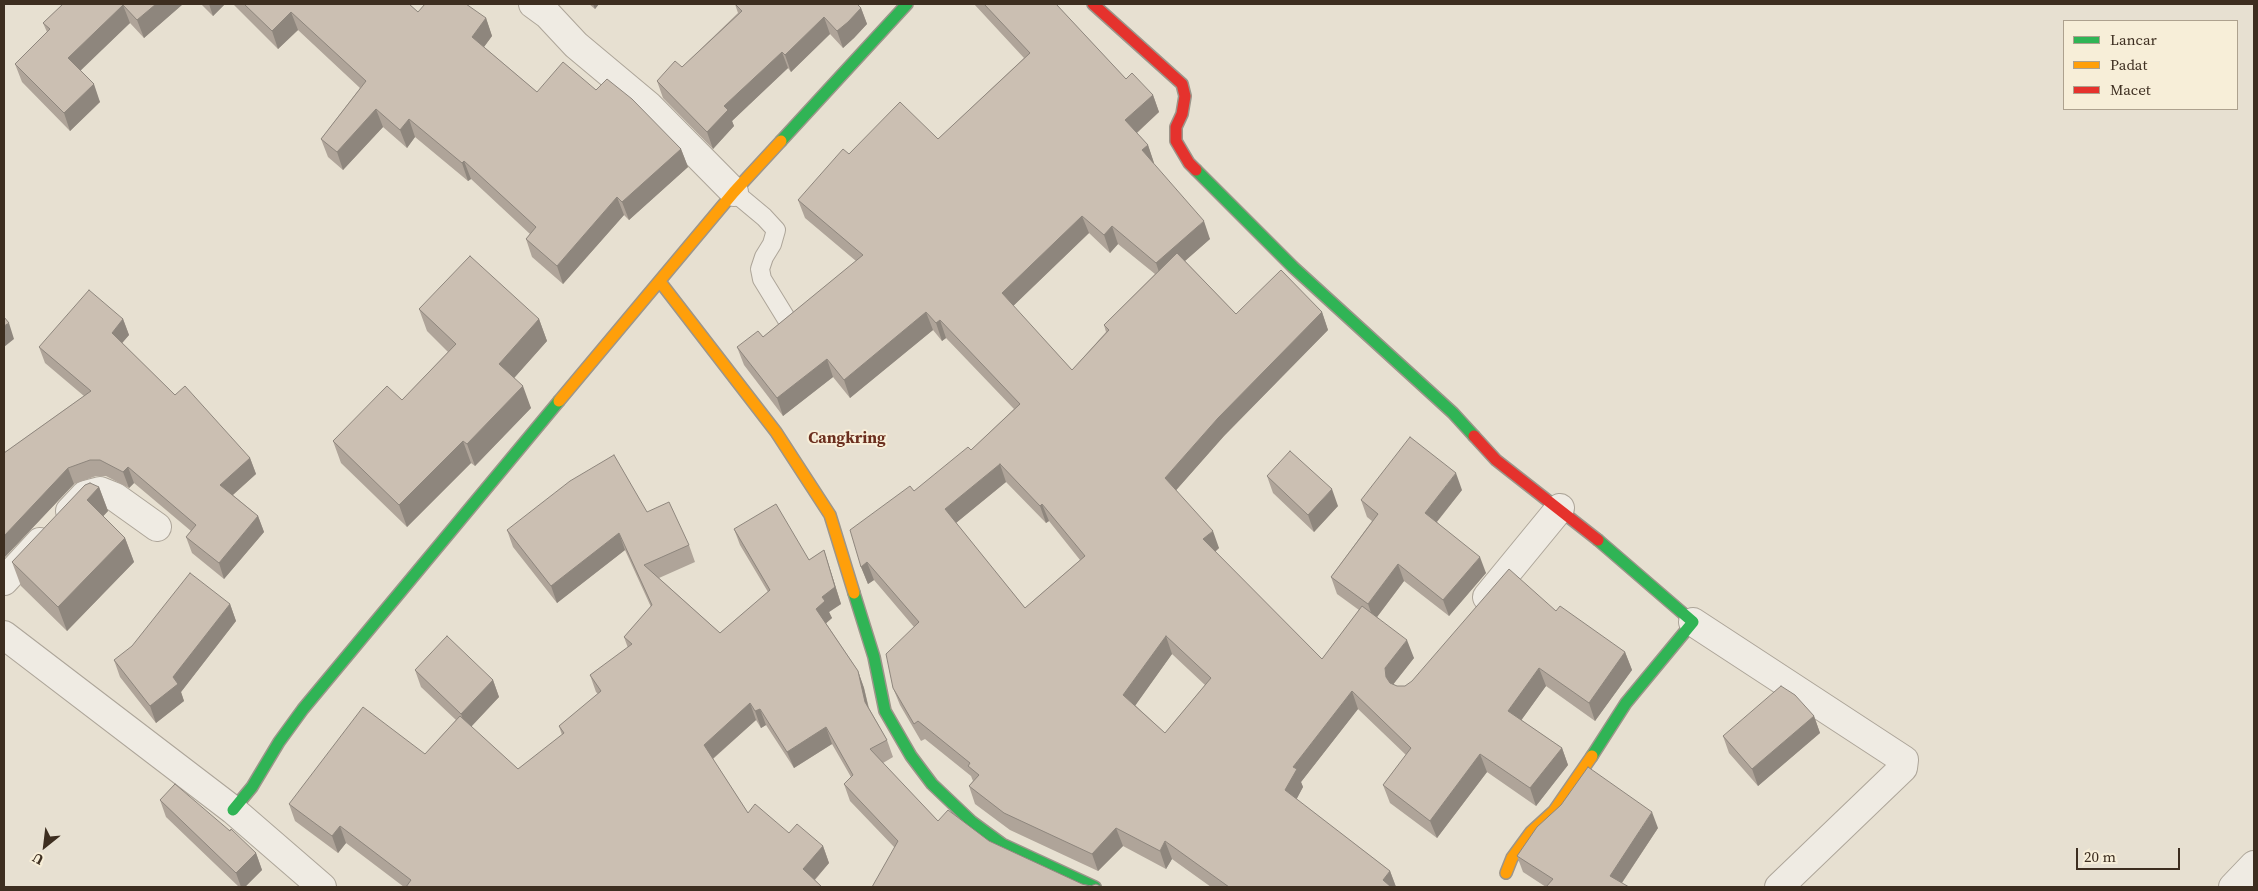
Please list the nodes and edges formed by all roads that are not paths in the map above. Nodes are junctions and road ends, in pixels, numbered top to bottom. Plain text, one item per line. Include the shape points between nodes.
1 (533, 4) edge
2 (907, 4) edge
3 (1093, 4) edge
4 (734, 192) junction
5 (661, 283) junction
6 (789, 323) edge
7 (1560, 508) junction
8 (157, 527) dead end
9 (4, 581) edge
10 (1472, 614) edge
11 (1693, 622) junction
12 (4, 634) edge
13 (233, 810) junction
14 (2254, 865) edge
15 (1506, 873) dead end
16 (322, 887) edge
17 (1095, 887) edge
18 (1780, 887) edge
19 (2233, 887) edge

1 - 4 street via 649,106
2 - 4 street
3 - 7 street via 1182,84 1185,96 1176,127 1176,140 1189,163 1293,267 1453,413 1496,460
4 - 5 street
4 - 6 lane via 776,230 760,269 762,279
5 - 13 street via 303,709 252,787
5 - 17 street via 776,432 830,515 874,657 885,711 911,756 932,784 972,822 1002,844
7 - 10 street
7 - 11 street
8 - 9 street via 100,490 85,495
11 - 15 street via 1626,703 1574,785 1554,811 1531,832 1512,858
11 - 18 street via 1904,760 1903,768
12 - 13 street
13 - 16 street
14 - 19 street

